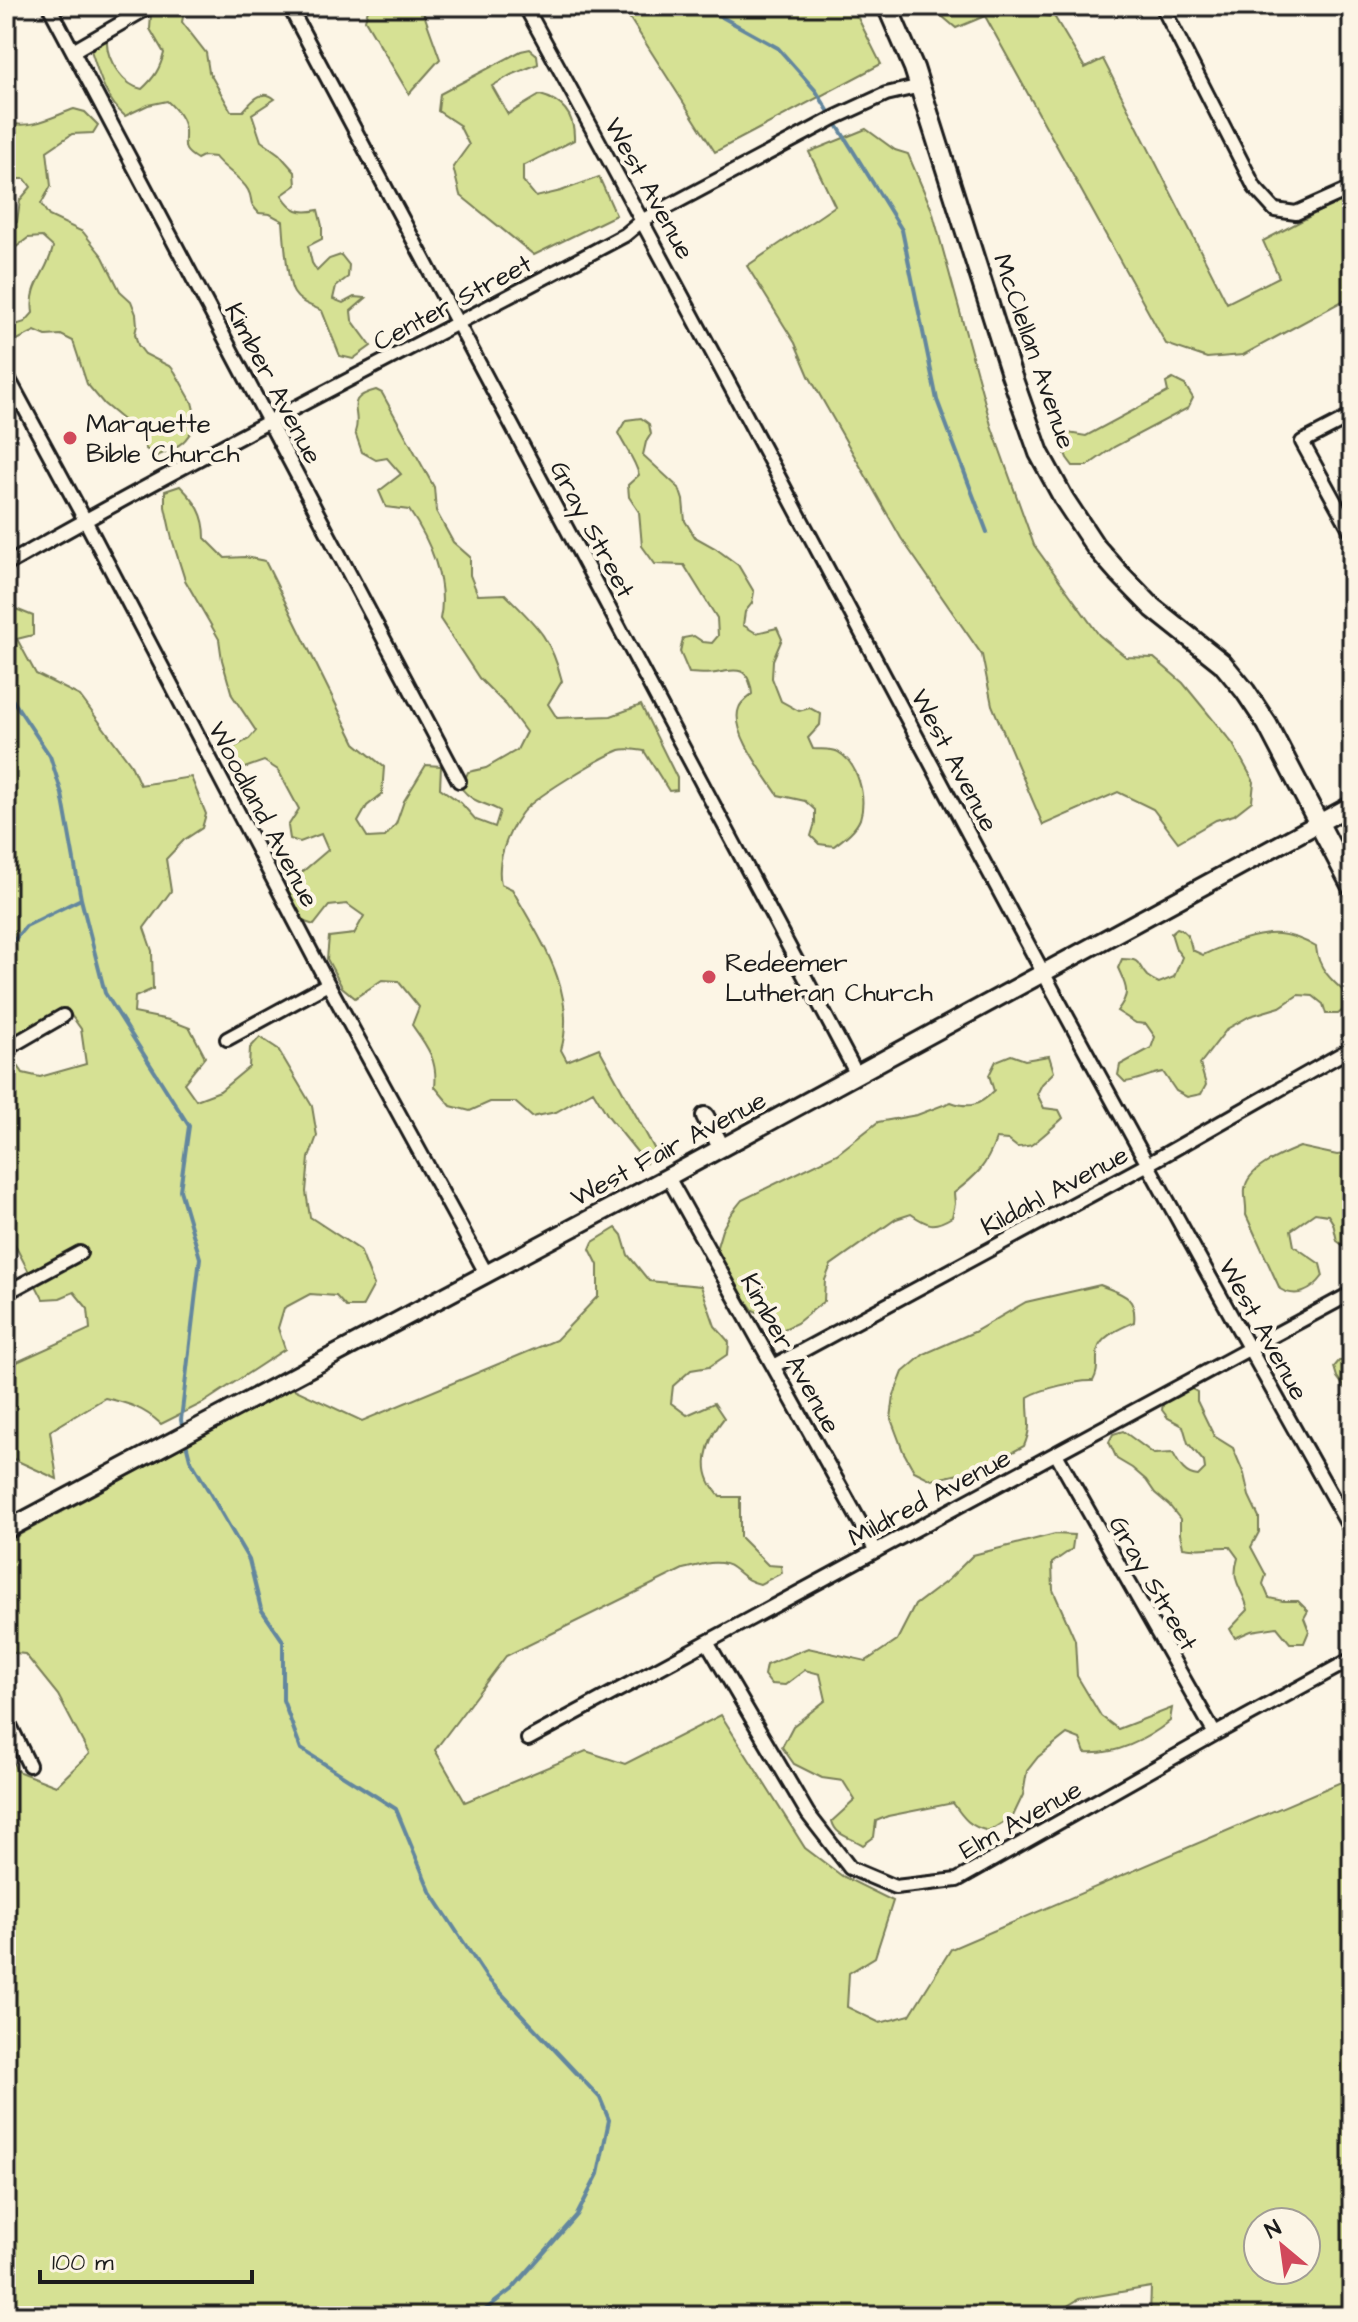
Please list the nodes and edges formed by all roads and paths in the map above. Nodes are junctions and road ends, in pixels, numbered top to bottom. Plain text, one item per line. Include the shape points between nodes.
1 (49, 6) edge
2 (151, 6) edge
3 (289, 6) edge
4 (525, 6) edge
5 (887, 6) edge
6 (1162, 6) edge
7 (73, 51) junction
8 (921, 86) junction
9 (1352, 188) edge
10 (643, 220) junction
11 (457, 325) junction
12 (6, 374) edge
13 (1352, 416) edge
14 (270, 421) junction
15 (85, 520) junction
16 (1352, 533) edge
17 (6, 565) edge
18 (459, 781) dead end
19 (1352, 805) edge
20 (1318, 823) junction
21 (1352, 887) edge
22 (1043, 972) junction
23 (328, 984) junction
24 (63, 1016) dead end
25 (227, 1039) dead end
26 (1352, 1048) edge
27 (6, 1049) edge
28 (856, 1073) junction
29 (705, 1116) dead end
30 (721, 1147) junction
31 (1148, 1164) junction
32 (668, 1177) junction
33 (80, 1253) dead end
34 (486, 1273) junction
35 (6, 1293) edge
36 (1352, 1293) edge
37 (1249, 1349) junction
38 (774, 1366) junction
39 (1056, 1454) junction
40 (6, 1530) edge
41 (1352, 1532) edge
42 (876, 1551) junction
43 (707, 1642) junction
44 (1352, 1659) edge
45 (6, 1717) edge
46 (1215, 1734) junction
47 (528, 1739) dead end
48 (29, 1765) dead end

1 - 7 street, Kimber Avenue
2 - 7 street
3 - 11 street, Gray Street
4 - 10 street, West Avenue
5 - 8 main road, McClellan Avenue
6 - 9 street via 1255,188 1275,210 1296,213
7 - 14 street, Kimber Avenue
8 - 10 street, Center Street via 886,94 836,117
8 - 20 main road, McClellan Avenue via 1039,453 1095,546 1153,608 1222,663 1245,691
10 - 11 street, Center Street via 625,235
10 - 22 street, West Avenue
11 - 14 street, Center Street
11 - 28 street, Gray Street
12 - 15 street, Woodland Avenue
13 - 16 street via 1302,442
14 - 15 street, Center Street
14 - 18 street, Kimber Avenue
15 - 17 street, Center Street
15 - 23 street, Woodland Avenue
19 - 20 street, West Fair Avenue
20 - 21 main road, McClellan Avenue
20 - 22 street, West Fair Avenue
22 - 28 street, West Fair Avenue
22 - 31 street, West Avenue
23 - 25 street
23 - 34 street, Woodland Avenue
24 - 27 street
26 - 31 street, Kildahl Avenue
28 - 30 street, West Fair Avenue
29 - 30 street
30 - 32 street, West Fair Avenue
31 - 37 street, West Avenue
31 - 38 street, Kildahl Avenue
32 - 34 street, West Fair Avenue
32 - 38 street, Kimber Avenue
33 - 35 street
34 - 40 street, West Fair Avenue
36 - 37 street, Mildred Avenue
37 - 39 street, Mildred Avenue
37 - 41 street, West Avenue
38 - 42 street, Kimber Avenue
39 - 42 street, Mildred Avenue
39 - 46 street, Gray Street
42 - 43 street, Mildred Avenue
43 - 46 street, Elm Avenue via 808,1814 850,1868 895,1887 957,1880
43 - 47 street, Mildred Avenue
44 - 46 street, Elm Avenue
45 - 48 street

